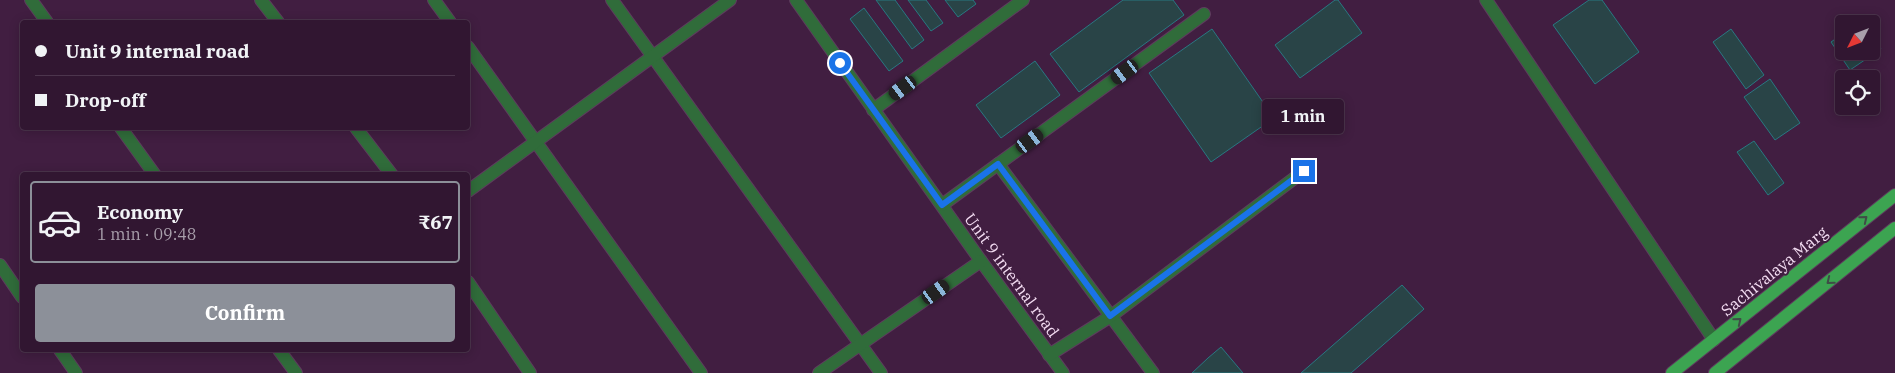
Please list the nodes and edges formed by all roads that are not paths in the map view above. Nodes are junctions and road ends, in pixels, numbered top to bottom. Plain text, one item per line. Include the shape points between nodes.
1 (31, 0) edge
2 (261, 0) edge
3 (434, 0) edge
4 (612, 0) edge
5 (730, 0) edge
6 (796, 0) edge
7 (1023, 0) edge
8 (1486, 0) edge
9 (1204, 14) dead end
10 (46, 20) edge
11 (276, 20) edge
12 (449, 20) edge
13 (470, 50) edge
14 (654, 56) junction
15 (873, 110) junction
16 (122, 130) edge
17 (358, 130) edge
18 (535, 142) junction
19 (998, 164) junction
20 (1304, 171) dead end
21 (153, 172) edge
22 (390, 172) edge
23 (470, 190) edge
24 (1895, 194) edge
25 (942, 205) junction
26 (1895, 228) edge
27 (981, 262) junction
28 (0, 265) edge
29 (470, 285) edge
30 (20, 294) edge
31 (1110, 316) junction
32 (1714, 340) junction
33 (860, 344) junction
34 (61, 352) edge
35 (280, 352) edge
36 (1049, 355) junction
37 (76, 373) edge
38 (296, 373) edge
39 (530, 373) edge
40 (701, 373) edge
41 (819, 373) edge
42 (881, 373) edge
43 (1063, 373) edge
44 (1152, 373) edge
45 (1672, 373) edge
46 (1715, 373) edge

1 - 10 street
2 - 11 street
3 - 12 street
4 - 14 street
5 - 14 street
6 - 15 street, Unit 9 internal road
7 - 15 street
8 - 32 street
9 - 19 street
13 - 18 street
14 - 18 street
14 - 33 street
15 - 25 street, Unit 9 internal road
16 - 21 street
17 - 22 street
18 - 23 street
18 - 40 street
19 - 25 street
19 - 31 street
20 - 31 street
32 -> 24 main road, Sachivalaya Marg
25 - 27 street, Unit 9 internal road
26 -> 46 main road
27 - 33 street
27 - 36 street, Unit 9 internal road
28 - 30 street
29 - 39 street
31 - 36 street
31 - 44 street
32 - 45 main road, Sachivalaya Marg
33 - 41 street
33 - 42 street
34 - 37 street
35 - 38 street
36 - 43 street, Unit 9 internal road

